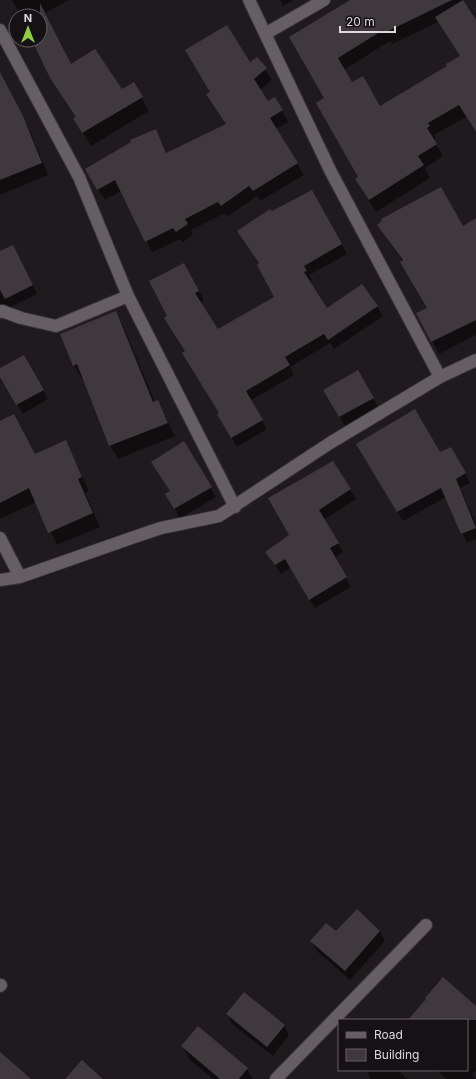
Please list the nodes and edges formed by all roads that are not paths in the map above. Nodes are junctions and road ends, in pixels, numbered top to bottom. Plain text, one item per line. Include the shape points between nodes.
1 (249, 0) edge
2 (324, 0) edge
3 (0, 30) edge
4 (265, 34) junction
5 (128, 296) junction
6 (0, 312) edge
7 (476, 360) edge
8 (440, 377) junction
9 (235, 506) junction
10 (0, 538) edge
11 (20, 578) junction
12 (0, 580) edge
13 (426, 925) dead end
14 (276, 1079) edge

1 - 4 street
2 - 4 street
3 - 5 street via 79,177
4 - 8 street via 331,172
5 - 6 street via 56,326
5 - 9 street
7 - 8 street
8 - 9 street via 330,443
9 - 11 street via 219,516 140,535
10 - 11 street
11 - 12 street
13 - 14 street

